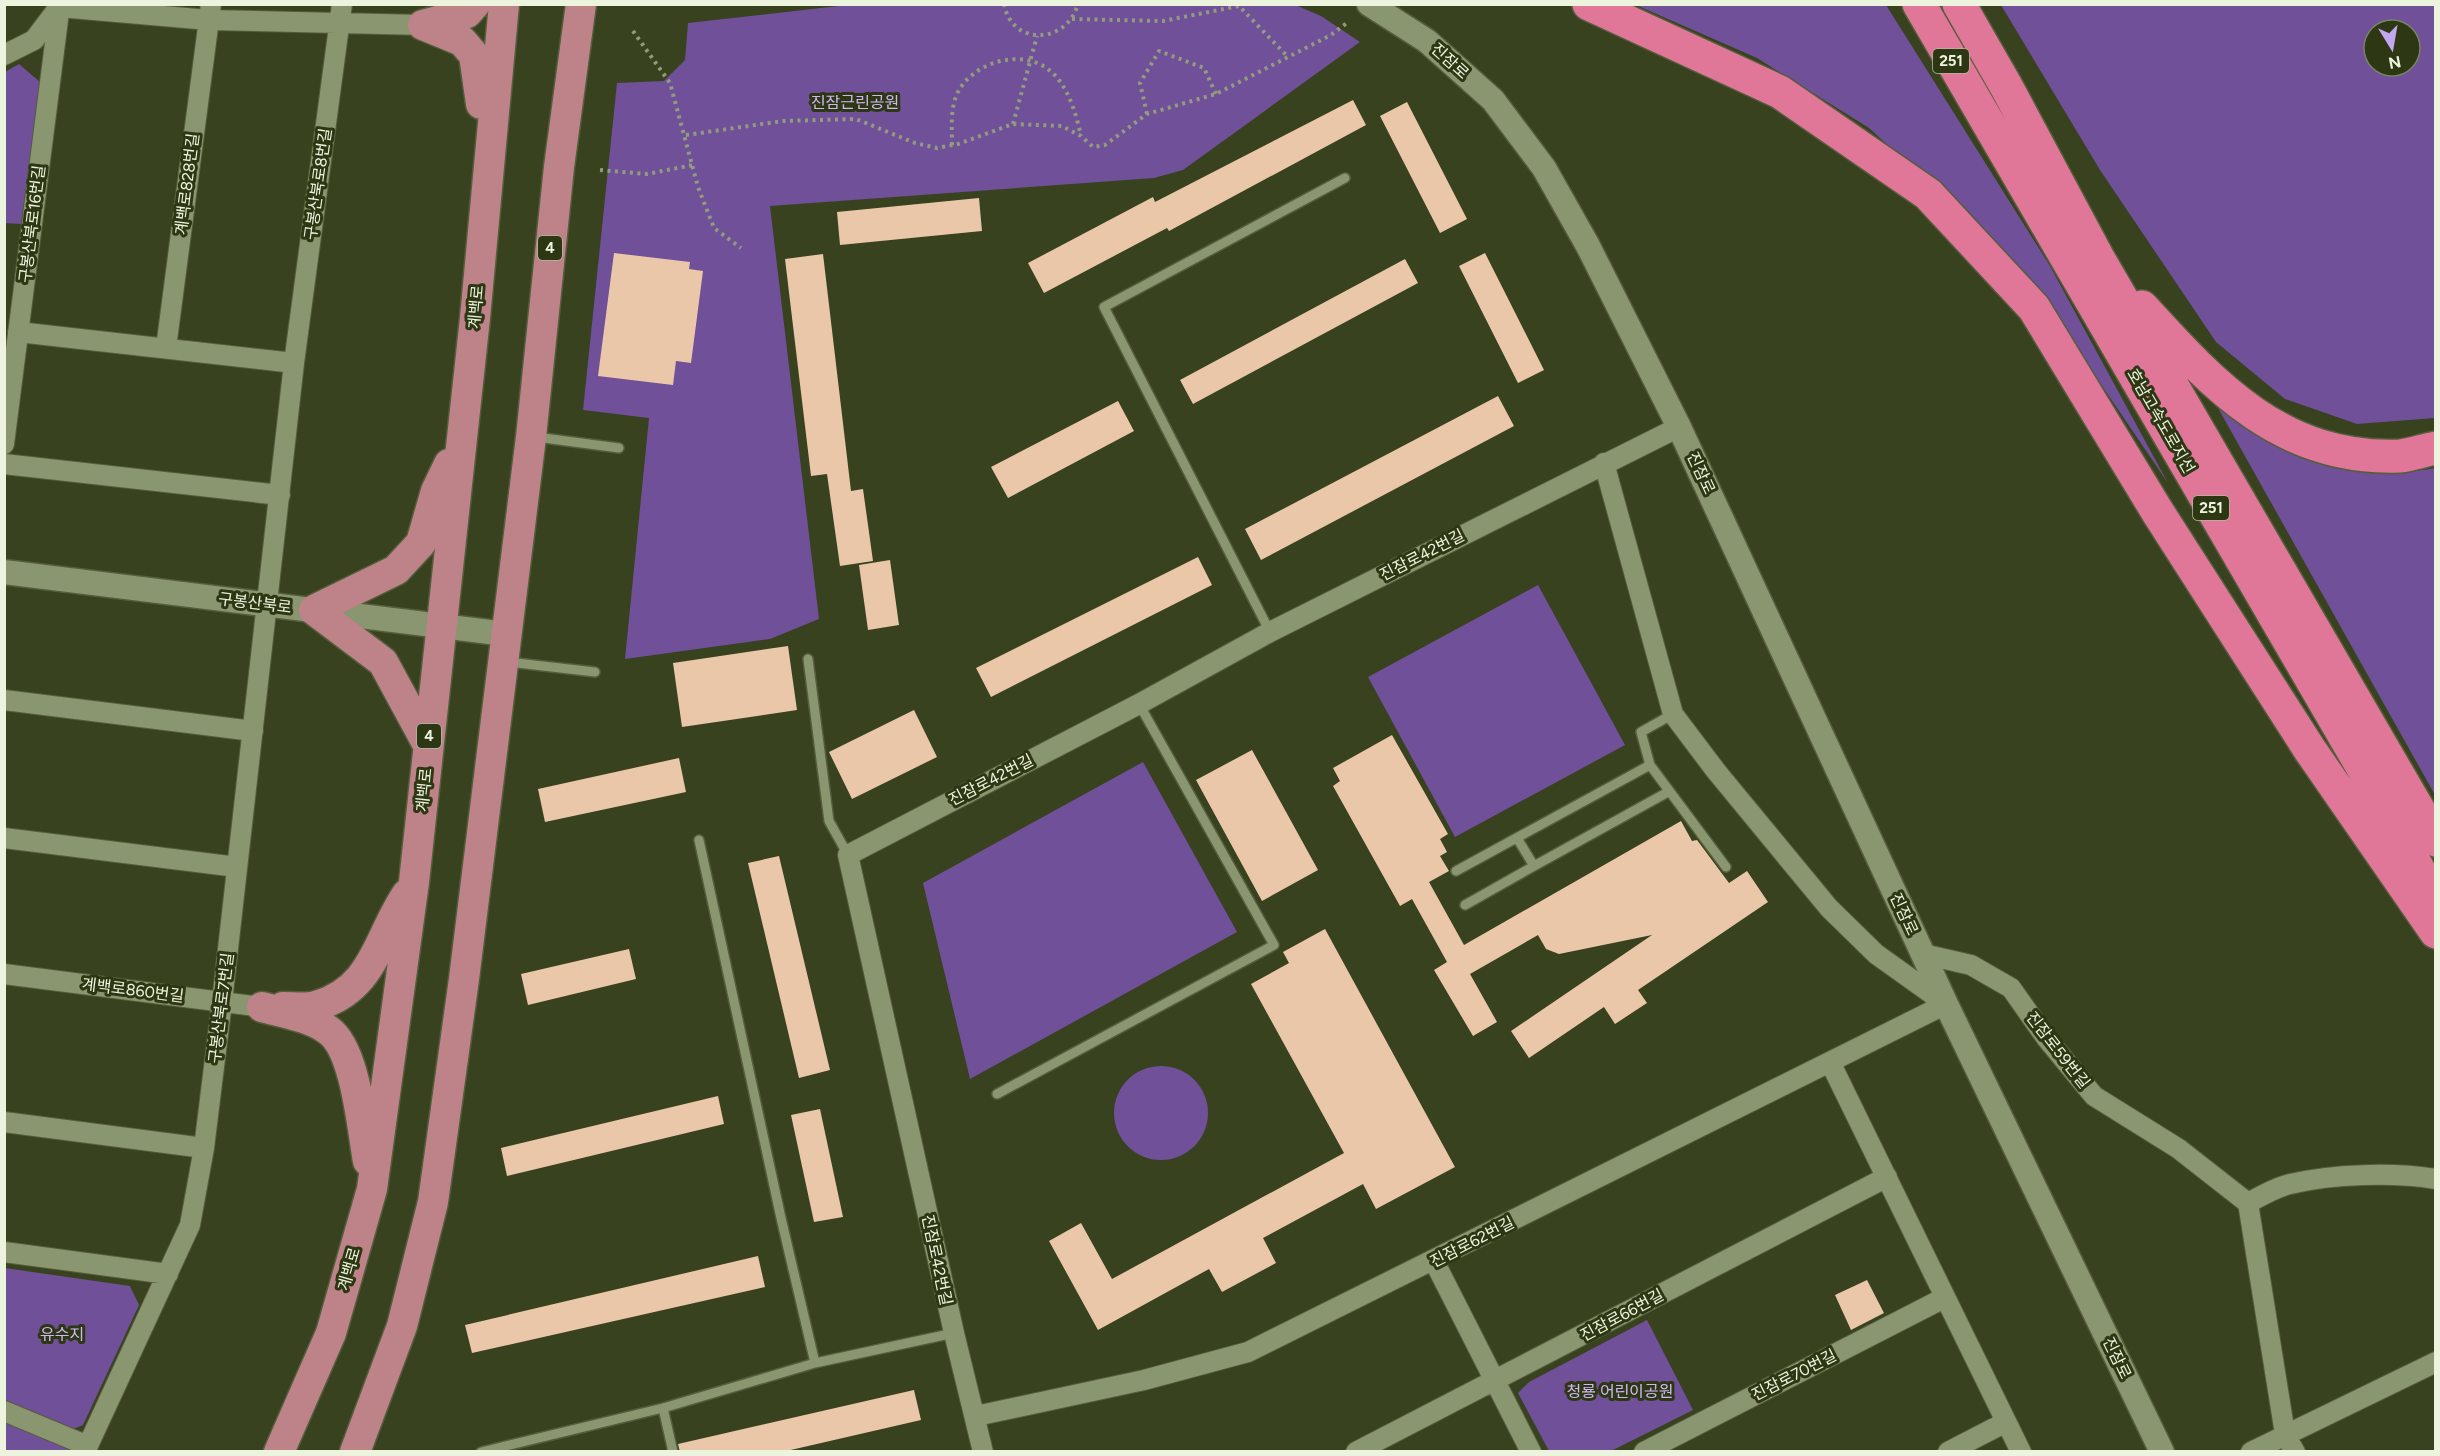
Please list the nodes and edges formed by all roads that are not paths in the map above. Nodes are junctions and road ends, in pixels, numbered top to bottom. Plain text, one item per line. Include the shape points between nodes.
1 (475, 4) edge
2 (504, 4) edge
3 (581, 4) edge
4 (1369, 4) edge
5 (1589, 4) edge
6 (1919, 4) edge
7 (1959, 4) edge
8 (58, 5) edge
9 (210, 12) edge
10 (341, 14) edge
11 (423, 25) junction
12 (4, 56) edge
13 (490, 146) junction
14 (1346, 178) dead end
15 (2098, 258) junction
16 (18, 332) junction
17 (166, 348) junction
18 (294, 363) junction
19 (1679, 427) junction
20 (531, 436) junction
21 (461, 440) junction
22 (4, 444) edge
23 (619, 448) dead end
24 (2436, 448) edge
25 (1604, 463) junction
26 (4, 464) edge
27 (279, 495) junction
28 (4, 572) edge
29 (267, 605) junction
30 (314, 610) junction
31 (441, 627) junction
32 (1270, 632) junction
33 (504, 648) junction
34 (808, 659) dead end
35 (595, 672) dead end
36 (4, 700) edge
37 (1139, 704) junction
38 (1673, 714) junction
39 (253, 730) junction
40 (428, 745) junction
41 (1650, 765) junction
42 (1668, 792) junction
43 (4, 838) edge
44 (1517, 838) junction
45 (699, 840) dead end
46 (2436, 840) edge
47 (848, 855) junction
48 (1534, 866) junction
49 (237, 867) junction
50 (1726, 867) dead end
51 (1456, 871) dead end
52 (414, 882) junction
53 (2436, 902) edge
54 (1466, 905) dead end
55 (2436, 932) edge
56 (1923, 954) junction
57 (4, 974) edge
58 (222, 1002) junction
59 (1946, 1004) junction
60 (262, 1007) junction
61 (1830, 1062) junction
62 (997, 1094) dead end
63 (4, 1122) edge
64 (204, 1148) junction
65 (1887, 1177) junction
66 (2436, 1179) edge
67 (372, 1189) junction
68 (2248, 1203) junction
69 (4, 1252) edge
70 (1434, 1261) junction
71 (168, 1274) junction
72 (1944, 1298) junction
73 (954, 1333) junction
74 (2436, 1362) edge
75 (815, 1363) junction
76 (1496, 1380) junction
77 (663, 1408) junction
78 (4, 1411) edge
79 (976, 1416) junction
80 (2006, 1422) junction
81 (2290, 1443) edge
82 (86, 1449) edge
83 (279, 1452) edge
84 (355, 1452) edge
85 (482, 1452) edge
86 (673, 1452) edge
87 (983, 1452) edge
88 (1356, 1452) edge
89 (1531, 1452) edge
90 (1644, 1452) edge
91 (1948, 1452) edge
92 (2021, 1452) edge
93 (2163, 1452) edge
94 (2250, 1452) edge

1 - 11 main road via 467,13
2 - 13 main road, 계백로 / 4
3 - 20 main road, 4 via 559,166
4 - 19 street, 진잠로 via 1427,41 1493,100 1544,168
5 - 55 highway via 1790,99 1928,194 2034,308 2157,511 2310,750
6 - 53 highway, 호남고속도로지선 / 251 via 2363,768
7 - 15 highway, 호남고속도로지선 / 251
8 - 9 street
8 - 12 street via 34,40
8 - 16 street, 구봉산북로16번길
9 - 10 street
9 - 17 street, 계백로828번길
10 - 11 street
10 - 18 street, 구봉산북로8번길
11 - 13 main road via 462,41 474,56
13 - 21 main road, 계백로 / 4
14 - 32 lane via 1104,307
15 - 24 highway via 2198,368 2241,405 2284,434 2343,452 2400,456
15 - 46 highway, 호남고속도로지선 / 251
16 - 17 street
16 - 22 street, 구봉산북로16번길
17 - 18 street
18 - 27 street, 구봉산북로8번길
19 - 25 street, 진잠로42번길
19 - 56 street, 진잠로
20 - 23 lane
20 - 33 main road, 4
21 - 30 main road via 436,491 421,543 396,570
21 - 31 main road, 계백로 / 4
25 - 32 street, 진잠로42번길
25 - 38 street, 진잠로
26 - 27 street
27 - 29 street, 구봉산북로8번길
28 - 29 street, 구봉산북로
29 - 30 street, 구봉산북로
29 - 39 street, 구봉산북로7번길
30 - 31 street, 구봉산북로
30 - 40 main road via 383,662
31 - 33 street, 구봉산북로
31 - 40 main road, 계백로 / 4
32 - 37 street, 진잠로42번길
33 - 35 lane
33 - 84 main road, 4 via 464,980 432,1202 402,1326
34 - 47 lane via 829,821
36 - 39 street
37 - 47 street, 진잠로42번길
37 - 62 lane via 1274,945
38 - 41 lane via 1641,732
38 - 59 street, 진잠로 via 1829,908 1876,954
39 - 49 street, 구봉산북로7번길
40 - 52 main road, 계백로 / 4
41 - 42 lane
41 - 44 lane
42 - 48 lane
42 - 50 lane
43 - 49 street
44 - 48 lane
44 - 51 lane
45 - 75 lane
47 - 73 street, 진잠로42번길
48 - 54 lane
49 - 58 street, 구봉산북로7번길
52 - 60 main road via 356,986 315,1006
52 - 67 main road, 계백로 / 4
56 - 59 street, 진잠로
56 - 68 street, 진잠로59번길 via 1971,966 2011,988 2094,1096 2179,1149
57 - 58 street, 계백로860번길
58 - 60 street, 계백로860번길
58 - 64 street, 구봉산북로7번길
59 - 61 street, 진잠로62번길
59 - 93 street, 진잠로
60 - 67 main road via 314,1022 330,1031 341,1044 359,1110
61 - 65 street
61 - 70 street, 진잠로62번길
63 - 64 street
64 - 71 street, 구봉산북로7번길 via 190,1225
65 - 72 street
65 - 76 street, 진잠로66번길
66 - 68 street via 2357,1176 2290,1184
67 - 83 main road, 계백로 / 4 via 331,1333
68 - 81 street via 2269,1349
69 - 71 street
70 - 76 street
70 - 79 street, 진잠로62번길 via 1248,1352 1144,1380
71 - 82 street, 구봉산북로7번길
72 - 80 street
72 - 90 street, 진잠로70번길
73 - 75 lane
73 - 79 street, 진잠로42번길
74 - 81 street
75 - 77 lane
76 - 88 street, 진잠로66번길
76 - 89 street
77 - 85 lane
77 - 86 lane
78 - 82 street, 구봉산북로7번길
79 - 87 street, 진잠로42번길
80 - 91 street
80 - 92 street
81 - 94 street

